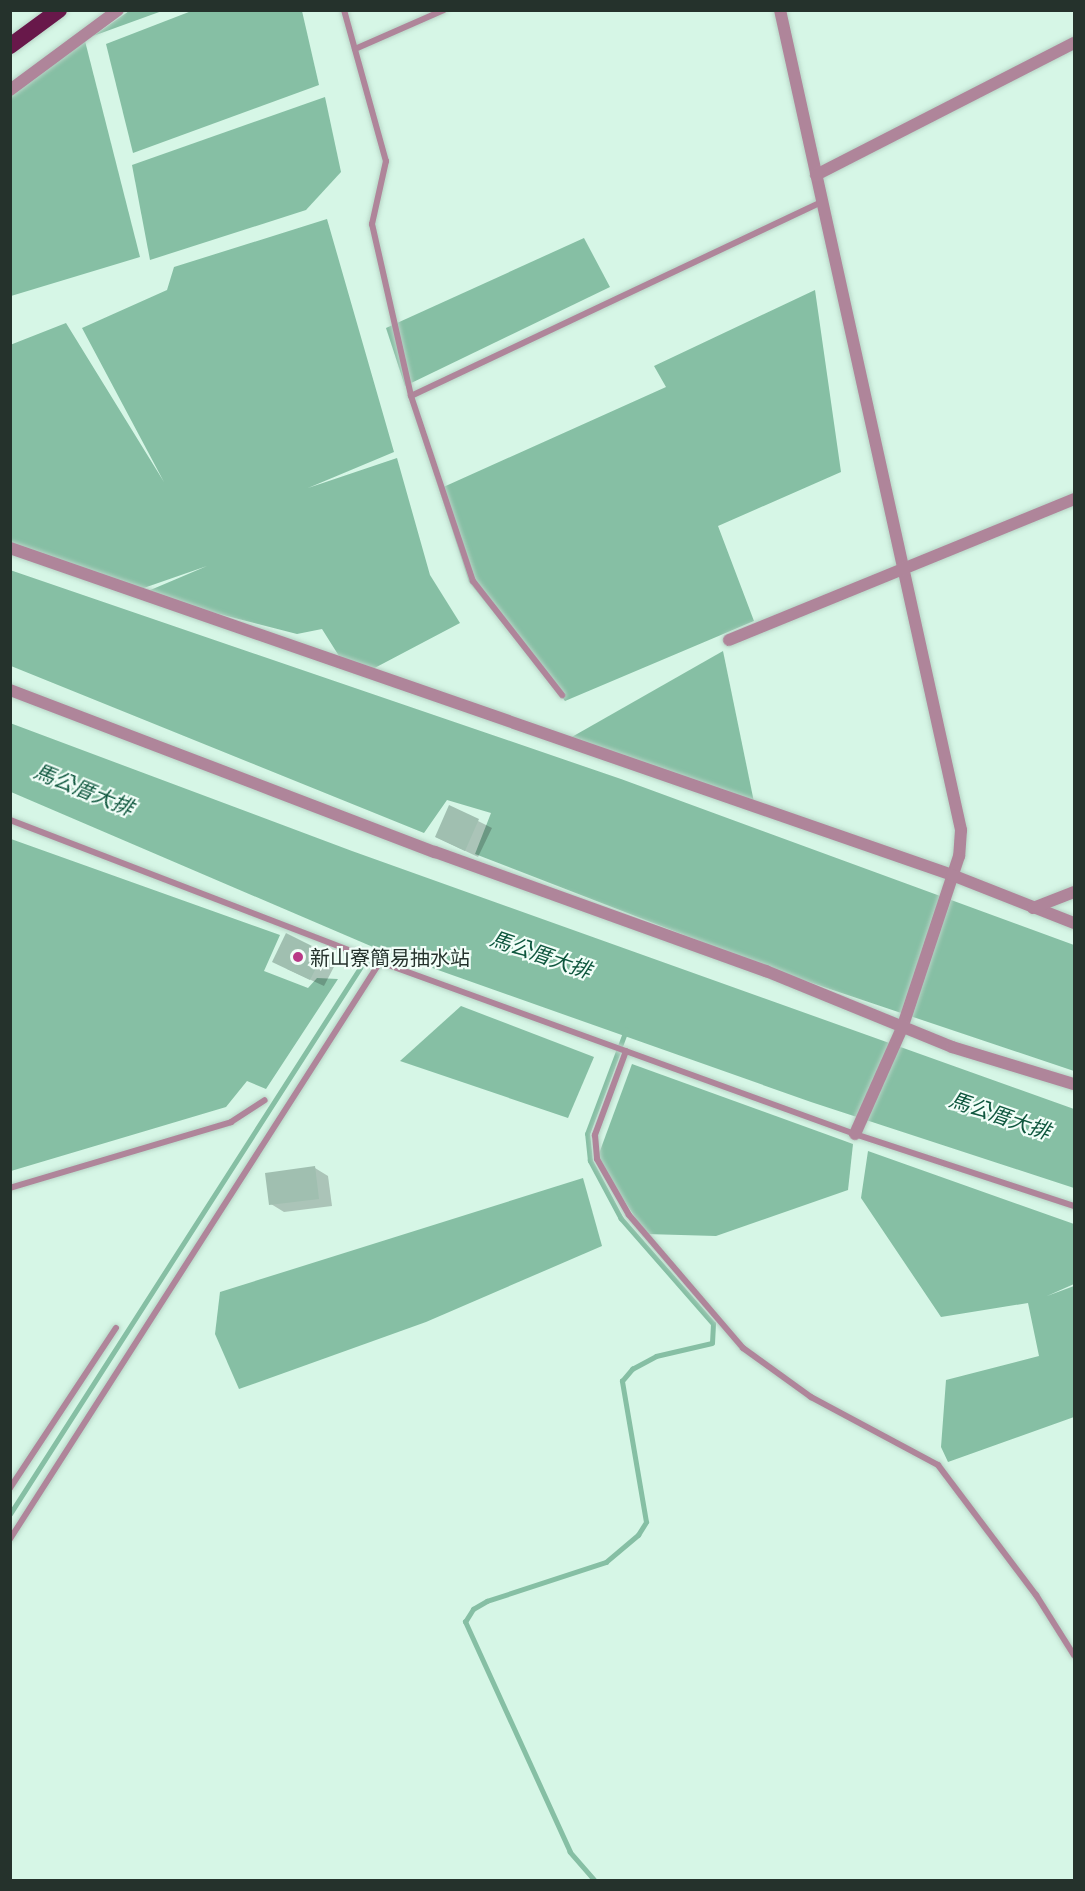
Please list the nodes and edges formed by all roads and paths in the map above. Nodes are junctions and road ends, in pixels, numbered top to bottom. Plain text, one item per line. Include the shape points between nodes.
1 (59, 10) edge
2 (118, 10) edge
3 (344, 10) edge
4 (444, 10) edge
5 (780, 10) edge
6 (1074, 43) edge
7 (10, 45) edge
8 (355, 49) junction
9 (10, 90) edge
10 (816, 175) junction
11 (822, 202) junction
12 (411, 396) junction
13 (1074, 499) edge
14 (10, 548) edge
15 (904, 572) junction
16 (729, 640) dead end
17 (10, 690) edge
18 (562, 695) dead end
19 (10, 820) edge
20 (952, 875) junction
21 (1074, 892) edge
22 (1033, 908) junction
23 (1074, 923) edge
24 (380, 963) junction
25 (902, 1028) junction
26 (625, 1051) junction
27 (1074, 1084) edge
28 (265, 1100) dead end
29 (855, 1134) junction
30 (10, 1188) edge
31 (1074, 1206) edge
32 (116, 1328) dead end
33 (10, 1488) edge
34 (10, 1539) edge
35 (1074, 1655) edge

1 - 7 highway
2 - 9 street
3 - 8 lane
4 - 8 lane
5 - 10 street
6 - 10 street
8 - 12 lane via 386,161 372,224
10 - 11 street
11 - 12 lane
11 - 15 street
12 - 18 lane via 473,581
13 - 15 street
14 - 20 street
15 - 16 street
15 - 20 street via 961,830 959,856
17 - 25 street via 435,852 766,971
19 - 24 lane
20 - 22 street
20 - 25 street
21 - 22 street
22 - 23 street
24 - 26 lane
24 - 34 lane
25 - 27 street
25 - 29 street
26 - 29 lane
26 - 35 lane via 595,1135 597,1160 629,1215 743,1348 812,1397 938,1465 1036,1595
28 - 30 lane via 231,1122
29 - 31 lane
32 - 33 lane

